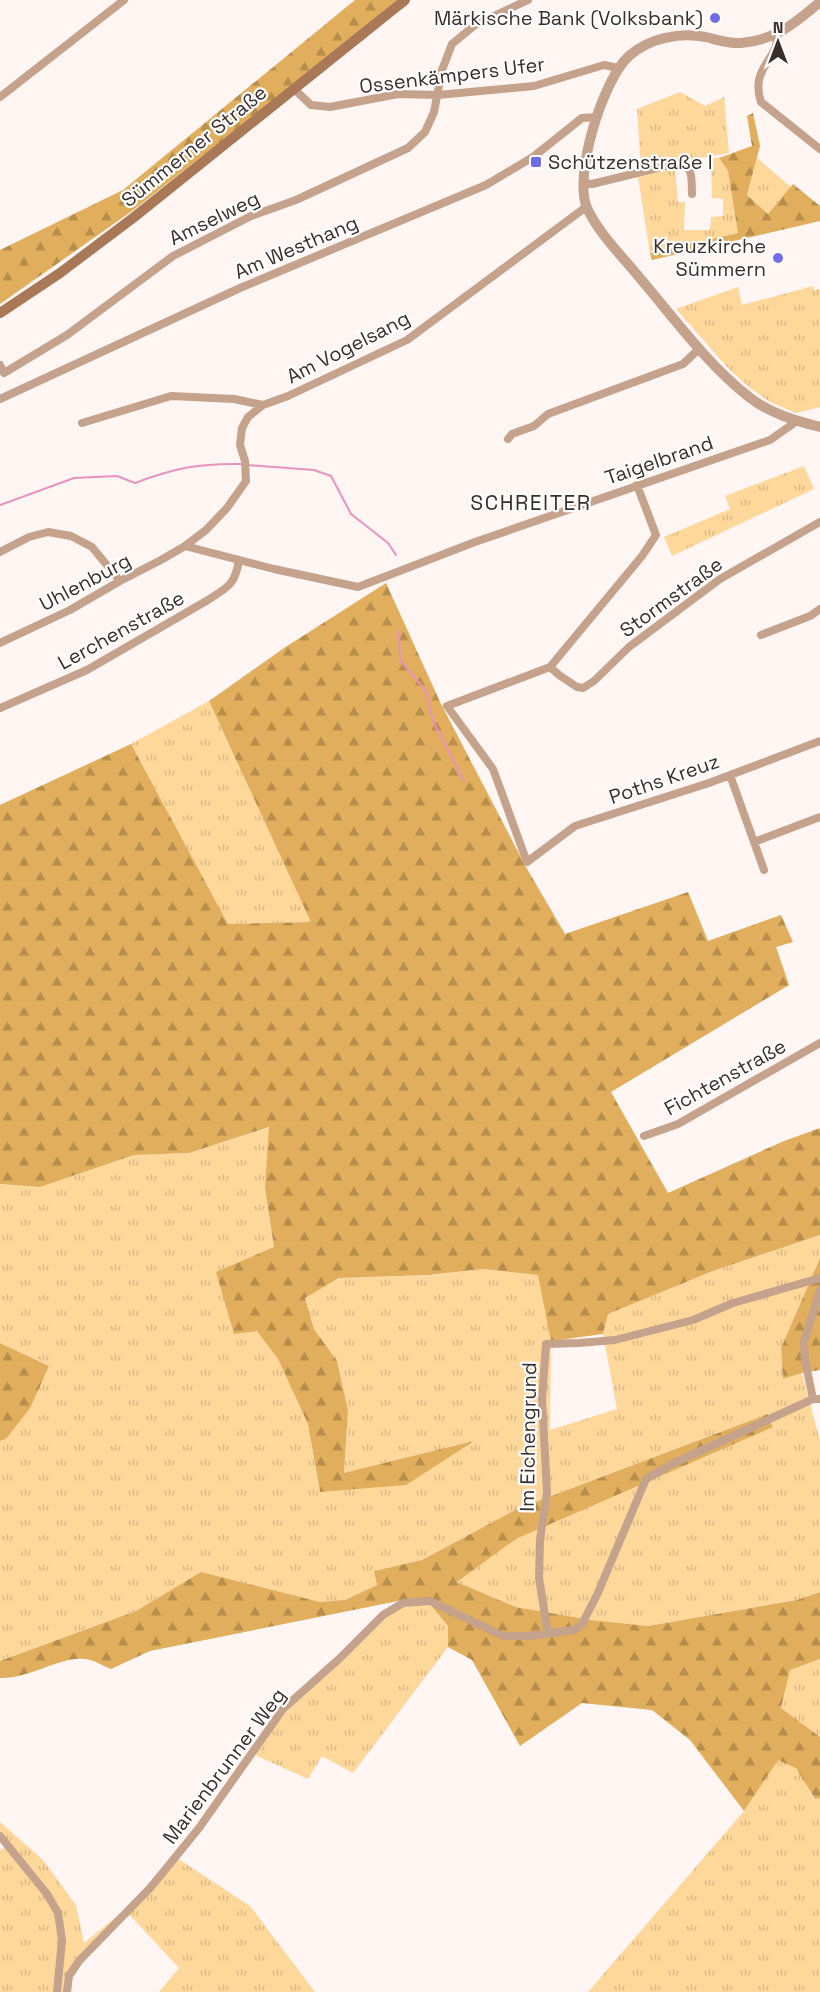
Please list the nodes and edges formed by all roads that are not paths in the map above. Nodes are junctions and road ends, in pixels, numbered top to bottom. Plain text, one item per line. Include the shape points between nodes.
1 (124, 0) edge
2 (405, 0) edge
3 (528, 0) edge
4 (820, 2) edge
5 (776, 34) junction
6 (618, 68) junction
7 (294, 89) junction
8 (438, 95) junction
9 (0, 97) edge
10 (597, 117) junction
11 (820, 149) edge
12 (584, 183) junction
13 (692, 194) dead end
14 (586, 207) junction
15 (0, 313) edge
16 (700, 348) junction
17 (0, 365) edge
18 (0, 399) edge
19 (263, 405) junction
20 (797, 421) junction
21 (82, 423) dead end
22 (820, 427) edge
23 (508, 439) dead end
24 (638, 485) junction
25 (820, 522) edge
26 (185, 546) junction
27 (0, 552) edge
28 (239, 561) junction
29 (120, 581) junction
30 (820, 609) edge
31 (761, 635) dead end
32 (0, 643) edge
33 (550, 667) junction
34 (0, 708) edge
35 (820, 741) edge
36 (730, 775) junction
37 (820, 817) edge
38 (754, 842) junction
39 (764, 870) dead end
40 (820, 1042) edge
41 (644, 1136) dead end
42 (820, 1278) edge
43 (820, 1290) edge
44 (817, 1399) edge
45 (548, 1634) junction
46 (0, 1836) edge
47 (57, 1992) edge
48 (67, 1992) edge

1 - 9 street
2 - 7 main road, Sümmerner Straße
3 - 8 street via 475,25 452,44
4 - 5 street
5 - 6 street via 740,43 680,35 661,39 635,52
5 - 11 street via 776,48 759,76 760,102
6 - 8 street, Ossenkämpers Ufer via 604,65 534,87
6 - 10 street
7 - 8 street, Ossenkämpers Ufer via 311,105 320,107 398,94
7 - 15 main road, Sümmerner Straße via 133,218
8 - 17 street, Amselweg via 425,132 408,148 296,200 251,216 172,256 67,335 4,373
10 - 12 street
10 - 18 street, Am Westhang via 582,118 533,157 486,185 240,288
12 - 13 street via 682,164 690,172
12 - 14 street
14 - 16 street via 618,252
14 - 19 street, Am Vogelsang via 407,340
16 - 20 street via 751,399
16 - 23 street via 683,364 548,414
19 - 21 street via 234,399 171,396
19 - 26 street, Am Vogelsang via 242,428 240,445 246,481 227,508
20 - 22 street
20 - 24 street, Taigelbrand via 770,440
24 - 28 street, Taigelbrand via 358,587
24 - 33 street via 656,534
25 - 33 street, Stormstraße via 720,579 629,647 583,688
26 - 28 street, Taigelbrand
26 - 29 street, Uhlenburg
27 - 29 street via 48,532 71,536 92,547
28 - 34 street, Lerchenstraße via 236,576 208,600 87,670
29 - 32 street, Uhlenburg
30 - 31 street
33 - 36 street, Poths Kreuz via 447,706 493,769 527,862 575,826
35 - 36 street, Poths Kreuz
36 - 38 street
37 - 38 street
38 - 39 street
40 - 41 street, Fichtenstraße via 678,1124
42 - 45 street, Im Eichengrund via 733,1303 693,1320 625,1337 546,1344 542,1399 547,1492 539,1578
43 - 44 street via 804,1342 805,1360
44 - 45 street, Marienbrunner Weg via 646,1479 582,1623 574,1630
45 - 48 street, Marienbrunner Weg via 503,1636 430,1601 403,1604 383,1614 284,1708 199,1828 151,1887 79,1960 69,1976
46 - 47 street via 58,1913 62,1940

